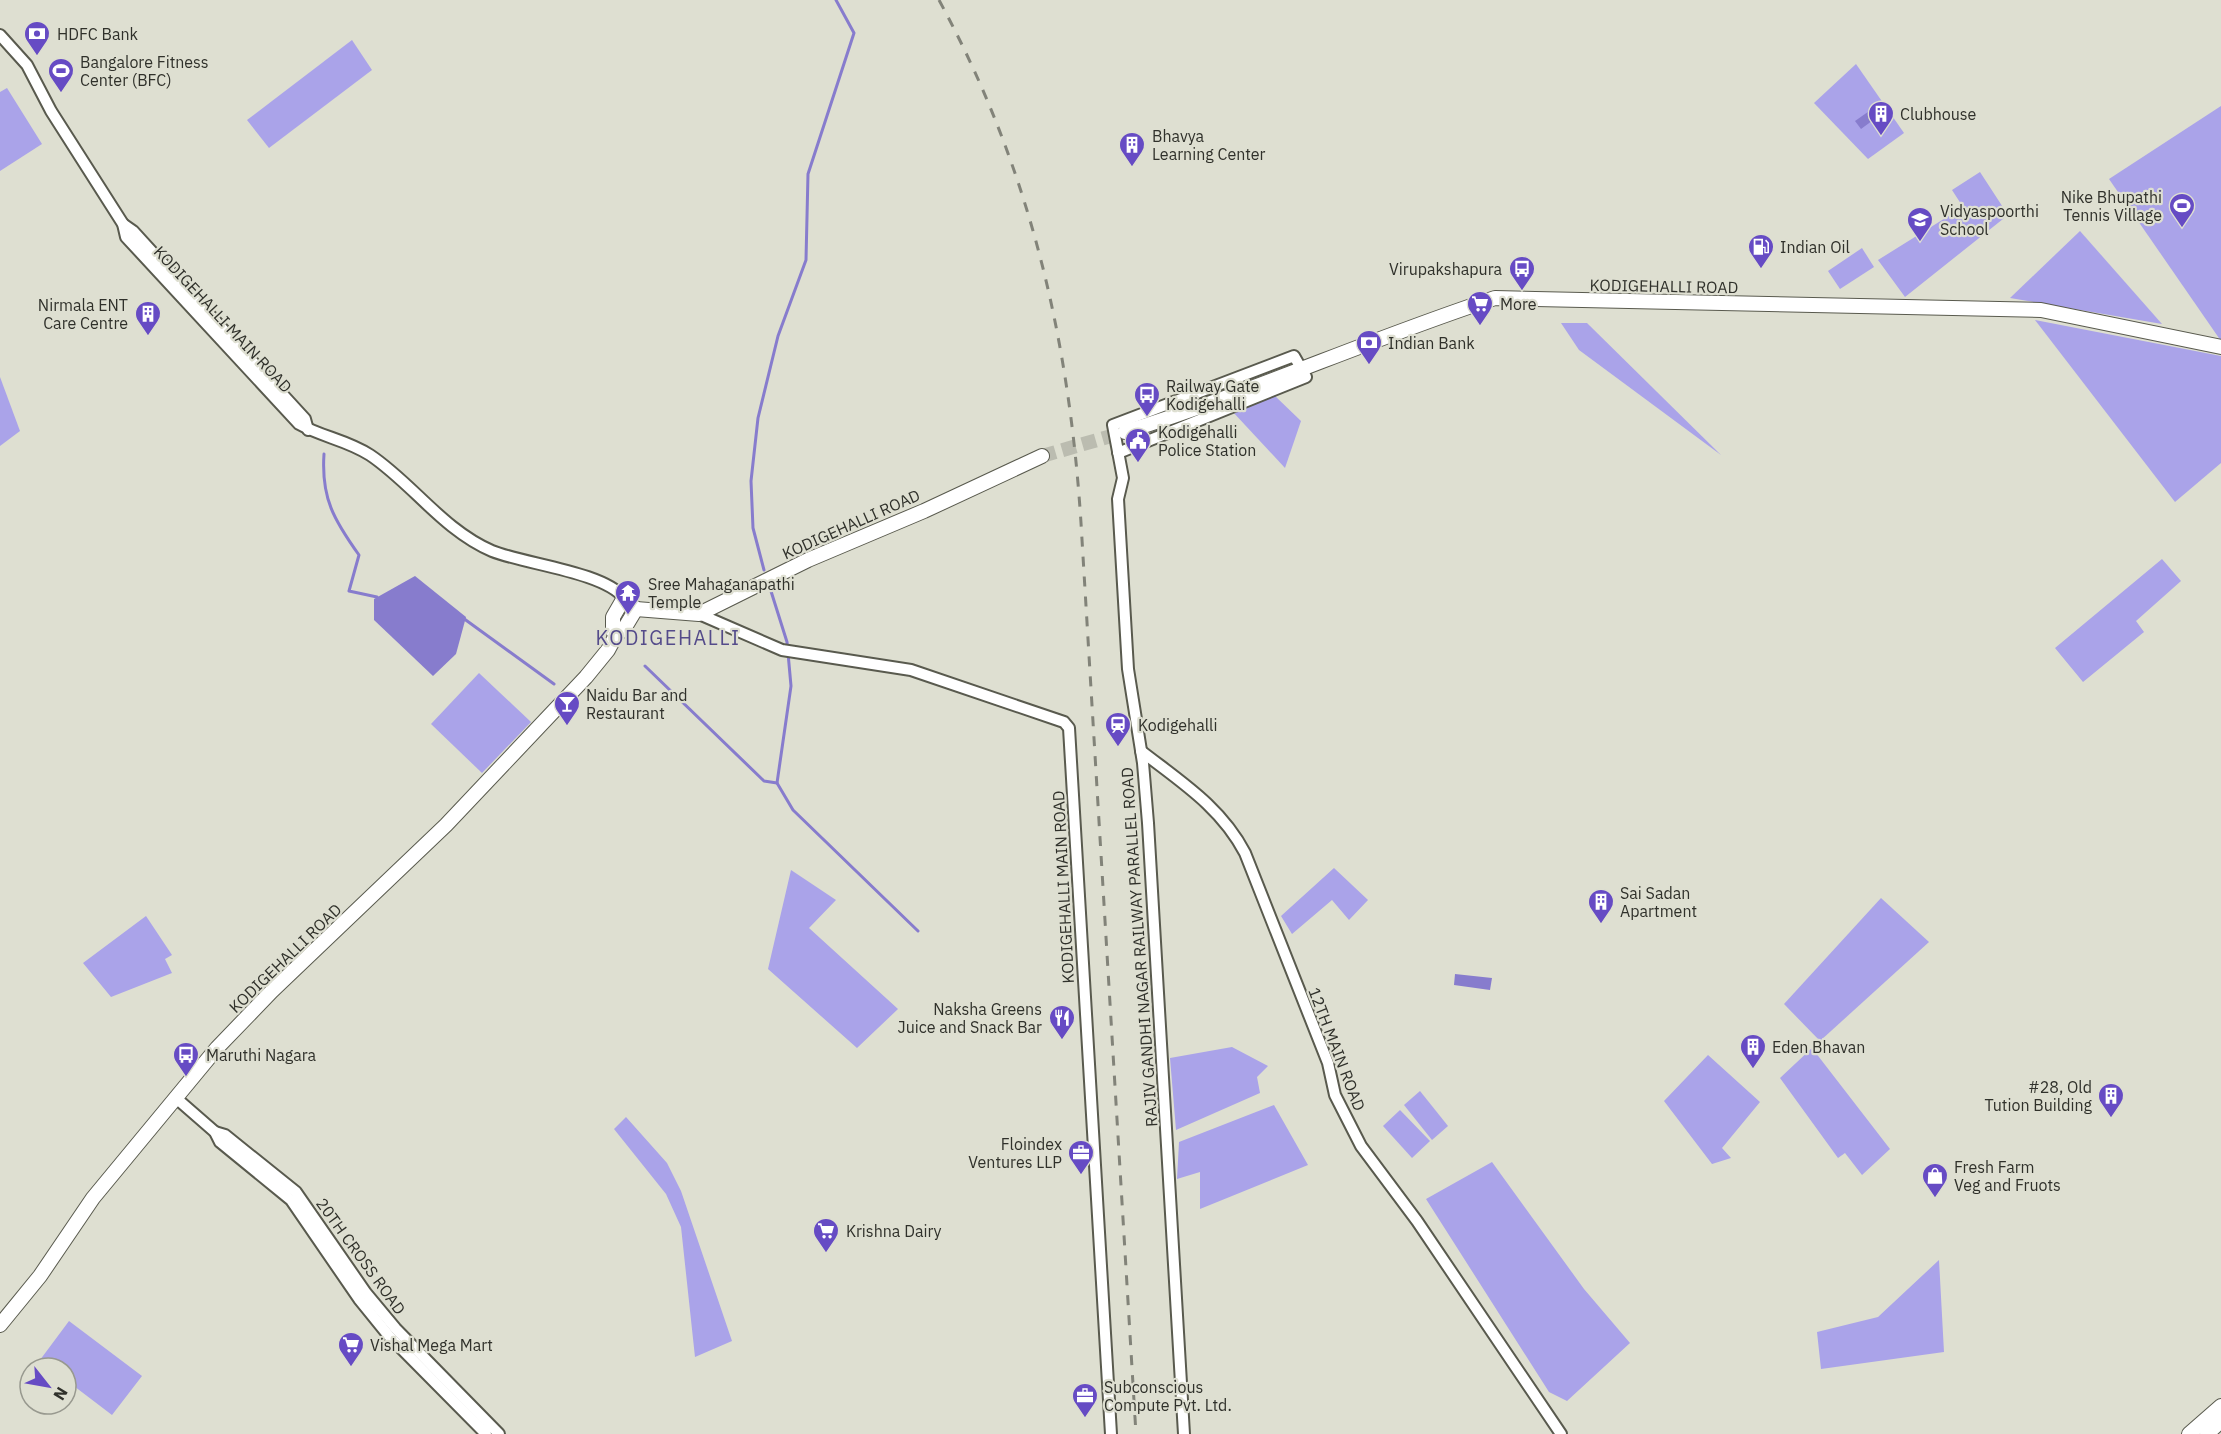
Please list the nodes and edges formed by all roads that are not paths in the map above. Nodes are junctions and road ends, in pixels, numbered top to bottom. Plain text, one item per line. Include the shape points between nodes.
1 (0, 35) edge
2 (2221, 347) edge
3 (1300, 368) junction
4 (1119, 429) joint
5 (1118, 453) junction
6 (1042, 456) tunnel mouth
7 (624, 598) junction
8 (636, 609) junction
9 (699, 614) junction
10 (616, 635) junction
11 (1141, 751) junction
12 (176, 1098) junction
13 (215, 1132) junction
14 (0, 1325) edge
15 (2221, 1406) edge
16 (2221, 1421) edge
17 (486, 1434) edge
18 (499, 1434) edge
19 (1111, 1434) edge
20 (1184, 1434) edge
21 (1561, 1434) edge
22 (2189, 1434) edge
23 (2207, 1434) edge

1 - 7 street, KODIGEHALLI MAIN ROAD via 27,65 51,111 123,224 126,237 299,424 369,454 415,496 482,546 583,577 616,590
2 - 3 main road, KODIGEHALLI ROAD via 2041,310 1495,298
3 - 4 main road, KODIGEHALLI ROAD via 1223,399
3 - 5 street via 1306,377
4 - 5 street, RAJIV GANDHI NAGAR RAILWAY PARALLEL ROAD
5 - 11 street, RAJIV GANDHI NAGAR RAILWAY PARALLEL ROAD via 1123,478 1118,499 1128,669
6 - 9 main road, KODIGEHALLI ROAD via 808,560
7 - 8 main road, KODIGEHALLI MAIN ROAD
7 - 10 main road via 613,617
8 - 9 main road
8 - 10 main road, KODIGEHALLI ROAD
9 - 19 street, KODIGEHALLI MAIN ROAD via 785,651 928,674 1064,722 1069,728
10 - 12 main road, KODIGEHALLI ROAD via 586,677 462,809 272,991
11 - 20 street, RAJIV GANDHI NAGAR RAILWAY PARALLEL ROAD via 1149,823
11 - 21 street, 12TH MAIN ROAD via 1221,815 1234,832 1328,1063 1335,1095 1361,1146 1417,1221
12 - 13 street, 20TH CROSS ROAD
12 - 14 main road, KODIGEHALLI ROAD via 93,1198 40,1276
13 - 17 street, 20TH CROSS ROAD via 220,1142 291,1200 388,1336
13 - 18 street, 20TH CROSS ROAD via 225,1135 296,1192 366,1293 396,1329
15 - 22 main road
16 - 23 main road

